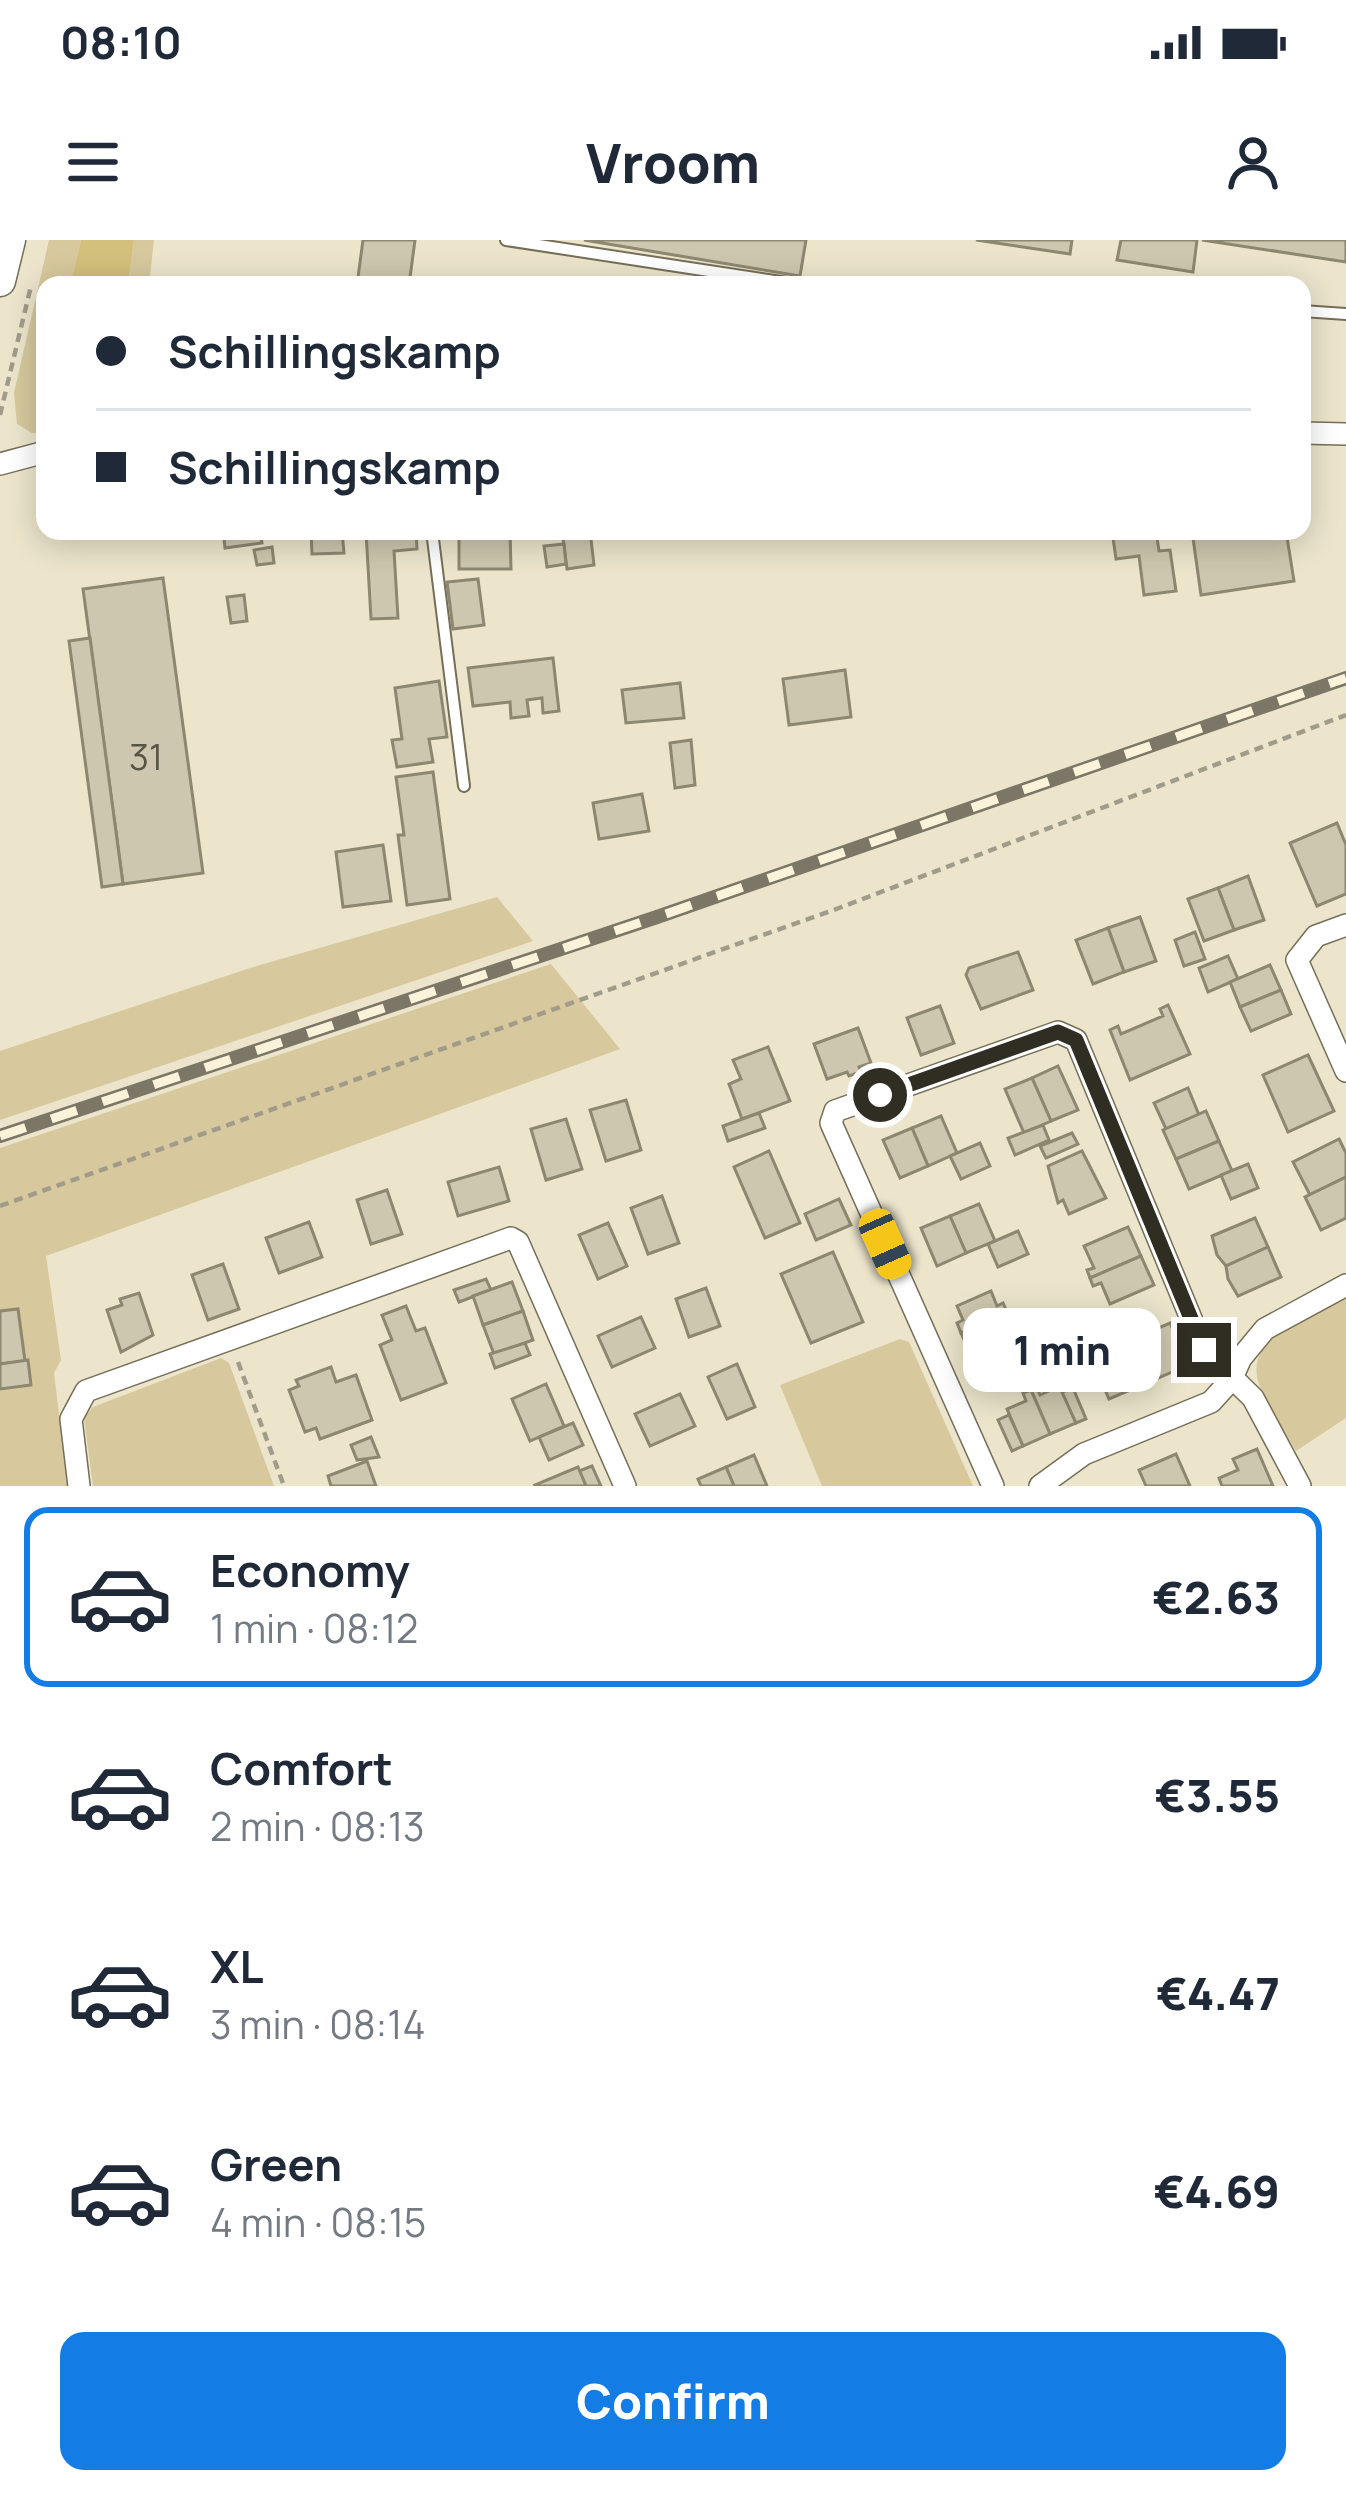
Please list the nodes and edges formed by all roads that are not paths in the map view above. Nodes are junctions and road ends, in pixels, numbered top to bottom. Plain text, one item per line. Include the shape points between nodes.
1 (10, 240) edge
2 (506, 240) edge
3 (742, 276) edge
4 (0, 281) edge
5 (1311, 312) edge
6 (1346, 314) edge
7 (1311, 433) edge
8 (1346, 434) edge
9 (36, 454) edge
10 (0, 464) edge
11 (433, 540) edge
12 (464, 786) dead end
13 (1346, 925) edge
14 (1346, 1071) edge
15 (1346, 1285) edge
16 (1231, 1380) junction
17 (79, 1486) edge
18 (625, 1486) edge
19 (993, 1486) edge
20 (1040, 1486) edge
21 (1300, 1486) edge

1 - 4 main road
2 - 3 lane
5 - 6 lane
7 - 8 street
9 - 10 street
11 - 12 lane
13 - 14 street via 1316,936 1298,961
15 - 16 street via 1264,1329
16 - 19 street via 1204,1350 1076,1040 1058,1032 835,1111 831,1123
16 - 20 street via 1211,1402 1084,1454
16 - 21 street via 1253,1398
17 - 18 street via 71,1419 86,1390 511,1238

